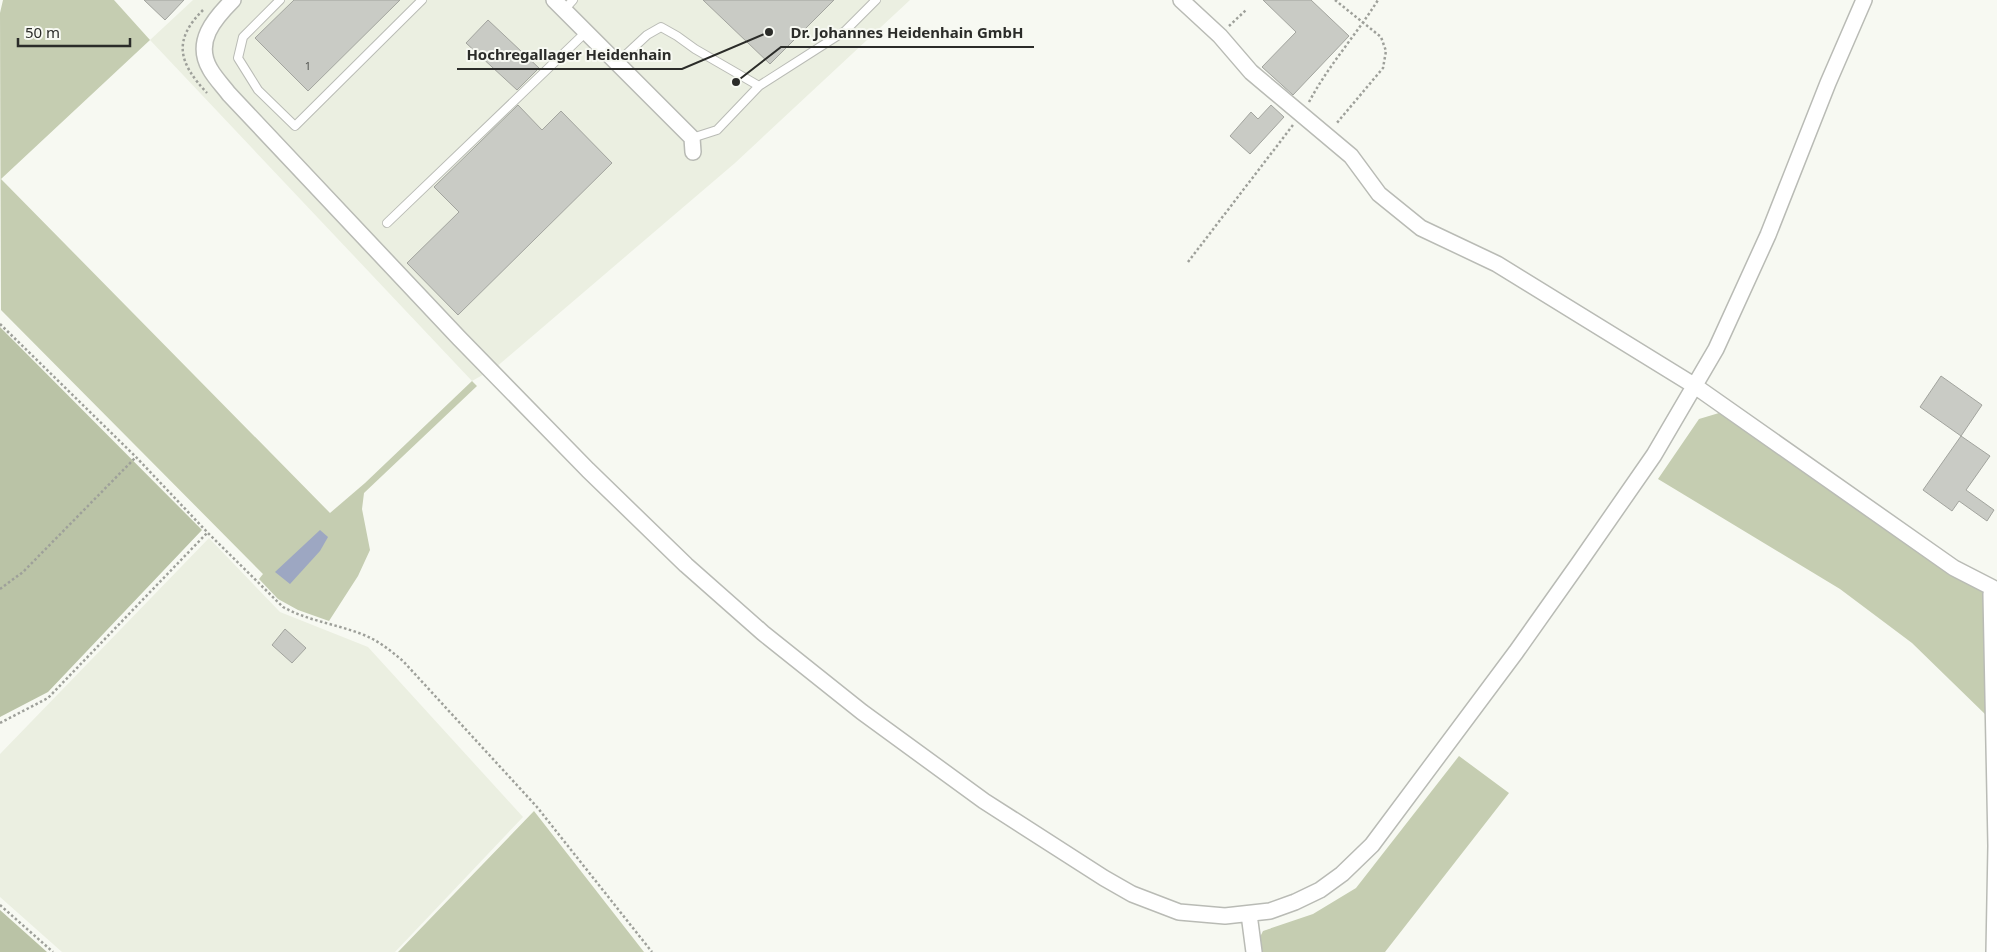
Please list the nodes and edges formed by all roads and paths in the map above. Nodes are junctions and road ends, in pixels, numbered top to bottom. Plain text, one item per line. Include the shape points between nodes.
1 (233, 0) edge
2 (280, 0) edge
3 (422, 0) edge
4 (876, 0) edge
5 (1181, 0) edge
6 (1334, 0) edge
7 (1378, 0) edge
8 (1864, 0) edge
9 (564, 3) edge
10 (1246, 10) dead end
11 (1364, 22) junction
12 (586, 32) junction
13 (1220, 36) junction
14 (617, 63) junction
15 (759, 86) junction
16 (1302, 113) junction
17 (1327, 134) junction
18 (692, 145) joint
19 (388, 223) dead end
20 (1188, 262) dead end
21 (0, 324) edge
22 (1695, 386) junction
23 (136, 457) junction
24 (208, 533) junction
25 (1995, 583) edge
26 (0, 589) edge
27 (0, 723) edge
28 (0, 905) edge
29 (1249, 914) junction
30 (53, 952) edge
31 (652, 952) edge
32 (1254, 952) edge
33 (1994, 952) edge

1 - 29 street via 209,29 204,42 210,69 229,94 459,338 686,565 862,712 984,801 1104,878 1132,894 1179,912 1225,916
2 - 3 lane via 243,37 238,58 258,90 295,126
4 - 15 lane via 845,31
5 - 13 street
6 - 11 path
7 - 11 path
8 - 22 street via 1768,235 1716,349
9 - 12 street
10 - 13 path
11 - 16 path via 1317,86
11 - 17 path via 1381,37 1386,51 1383,68
12 - 14 street
12 - 19 lane
13 - 16 street via 1251,72
14 - 15 lane via 647,35 661,27
14 - 18 street
15 - 18 lane via 717,130
16 - 17 street
16 - 20 path
17 - 22 street via 1351,156 1379,194 1421,228 1497,264
21 - 23 path
22 - 25 street via 1954,568
22 - 29 street via 1654,455 1579,564 1372,845 1320,890 1270,911
23 - 24 path
23 - 26 path via 23,572
24 - 27 path via 48,698
24 - 31 path via 295,614 364,635 403,661 537,807
25 - 33 street via 1991,594 1996,855
28 - 30 path
29 - 32 street

